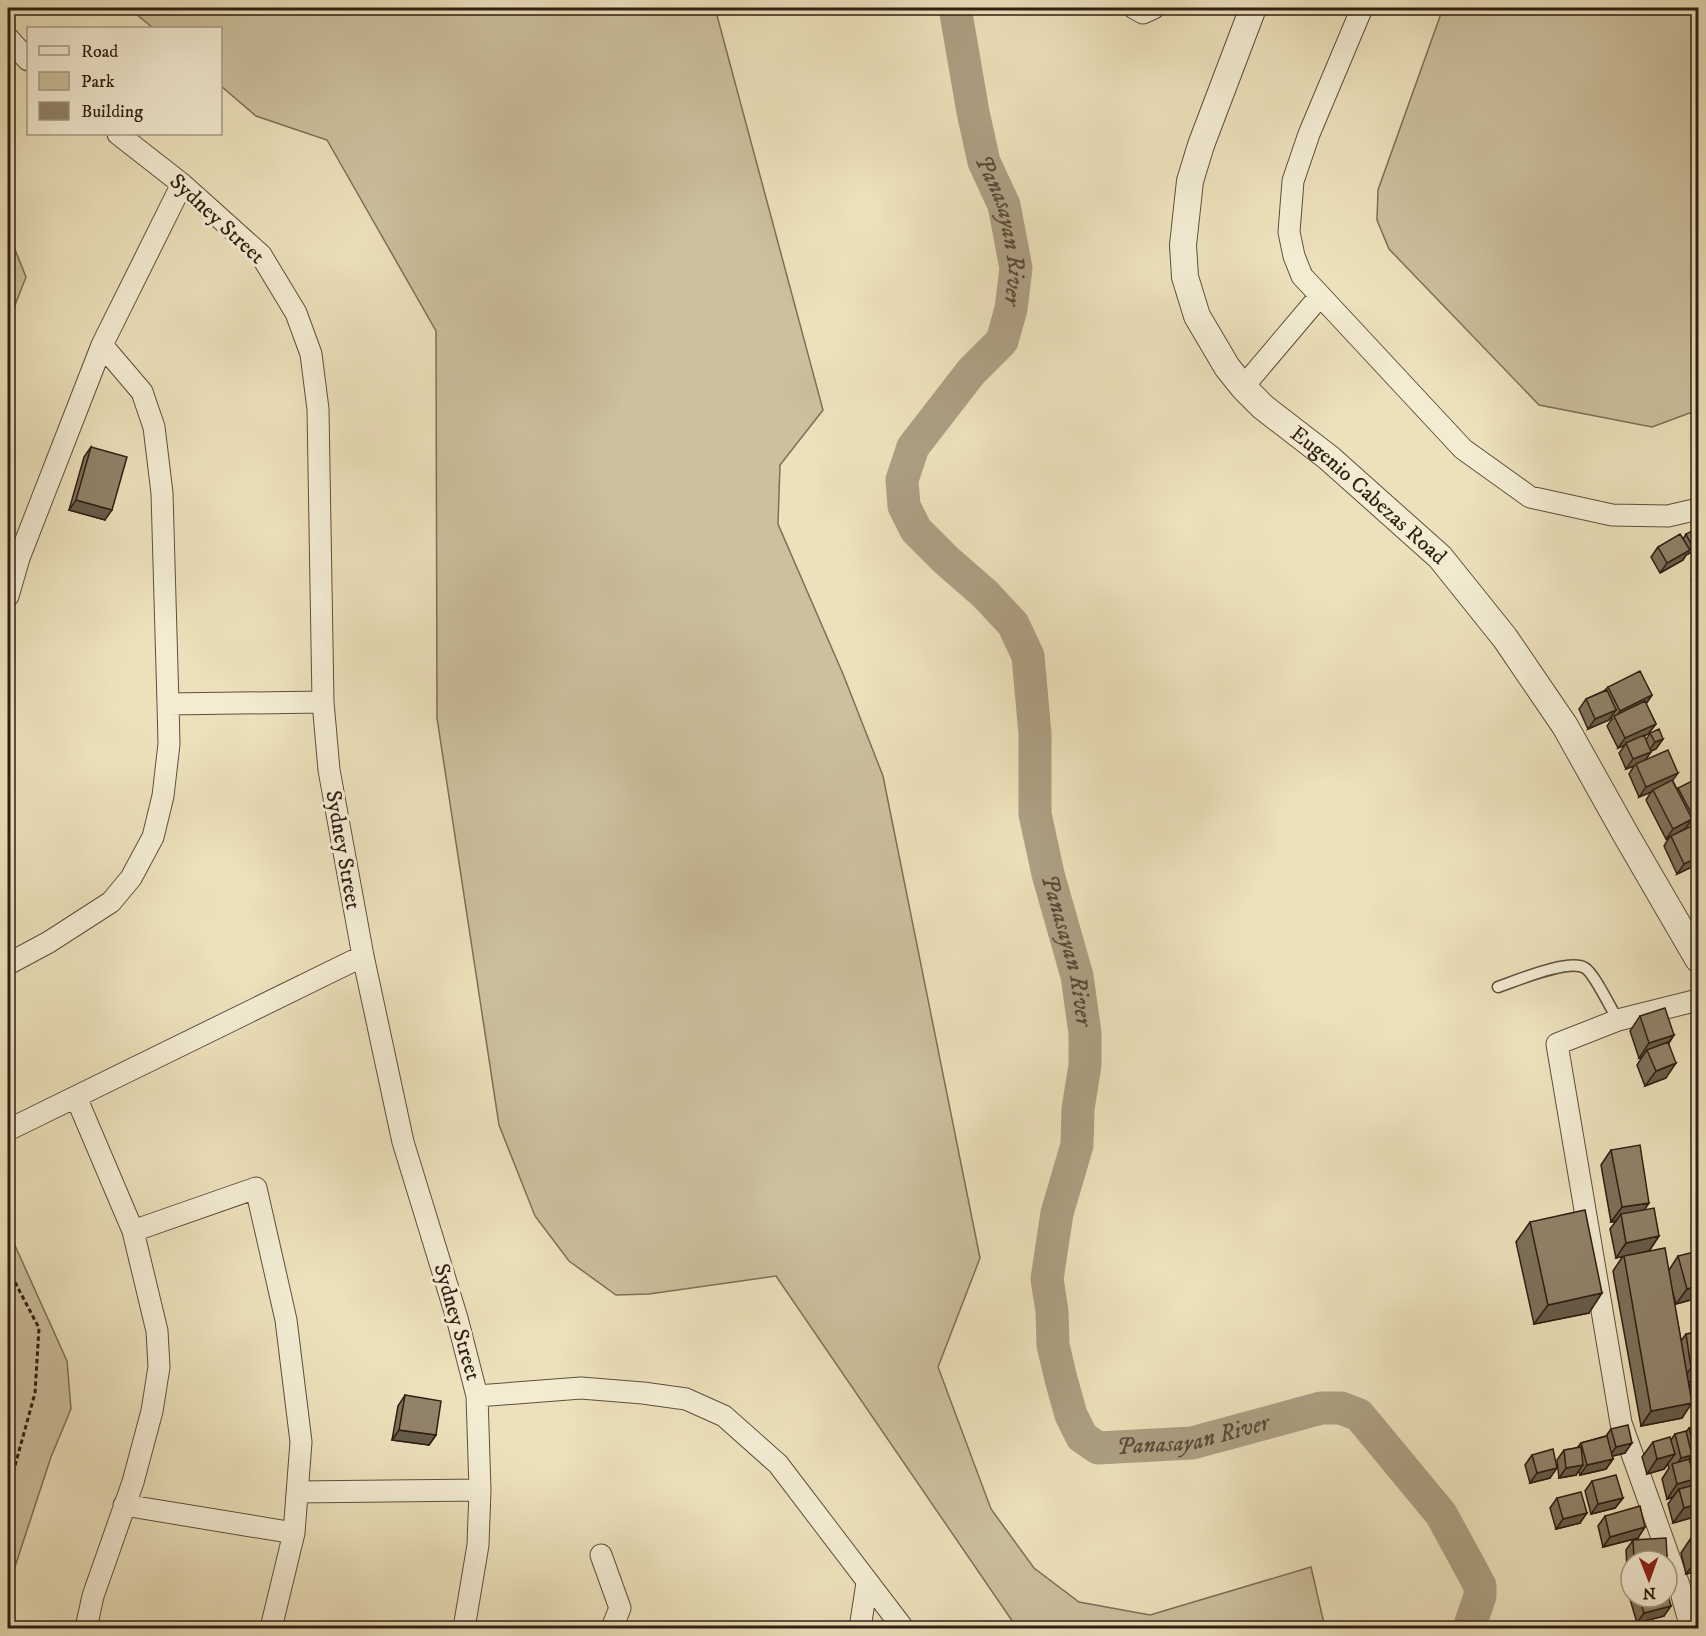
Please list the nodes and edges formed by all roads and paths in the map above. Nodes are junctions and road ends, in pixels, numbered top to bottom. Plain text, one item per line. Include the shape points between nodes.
1 (1134, 8) edge
2 (1154, 8) edge
3 (1253, 8) edge
4 (1362, 8) edge
5 (8, 38) edge
6 (27, 59) edge
7 (119, 135) edge
8 (182, 184) junction
9 (1320, 296) junction
10 (102, 345) junction
11 (1243, 387) junction
12 (1698, 509) edge
13 (8, 596) edge
14 (323, 702) junction
15 (168, 704) junction
16 (363, 956) junction
17 (1698, 959) edge
18 (8, 964) edge
19 (1498, 987) dead end
20 (1698, 1000) edge
21 (1618, 1020) junction
22 (76, 1097) junction
23 (8, 1130) edge
24 (134, 1231) junction
25 (8, 1269) edge
26 (477, 1396) junction
27 (480, 1490) junction
28 (8, 1491) edge
29 (297, 1492) junction
30 (124, 1505) junction
31 (294, 1533) junction
32 (601, 1555) dead end
33 (867, 1583) junction
34 (1689, 1585) edge
35 (86, 1629) edge
36 (271, 1629) edge
37 (464, 1629) edge
38 (612, 1629) edge
39 (860, 1629) edge
40 (903, 1629) edge
41 (1691, 1629) edge

1 - 2 street via 1143,13
3 - 11 street, Eugenio Cabezas Road via 1190,181 1183,245 1185,277 1197,316
4 - 9 street via 1293,181 1289,232 1294,256 1302,276
5 - 6 street
7 - 8 street, Sydney Street
8 - 10 street
8 - 14 street, Sydney Street via 261,255 296,313 311,354 318,409
9 - 11 street
9 - 12 street via 1463,449 1530,497 1612,515 1668,516
10 - 13 street via 19,558
10 - 15 street via 142,392 154,427 162,493
11 - 17 street, Eugenio Cabezas Road via 1440,557 1505,638 1565,726
14 - 15 street
14 - 16 street, Sydney Street via 329,770
15 - 18 street via 169,744 163,796 153,837 130,878 111,902
16 - 22 street
16 - 26 street, Sydney Street via 403,1142
19 - 21 lane via 1564,966 1581,966 1587,969
20 - 21 street
21 - 34 street via 1557,1044 1621,1423
22 - 23 street
22 - 24 street
24 - 29 street via 256,1188 287,1331 302,1442
24 - 30 street via 157,1331 159,1367 152,1411
25 - 28 path via 39,1328 35,1393
26 - 27 street, Sydney Street
26 - 33 street via 581,1388 643,1393 686,1399 724,1416 778,1464
27 - 29 street
27 - 37 street, Sydney Street via 478,1545
29 - 31 street
30 - 31 street
30 - 35 street
31 - 36 street
32 - 38 street via 620,1608
33 - 39 street
33 - 40 street
34 - 41 street

